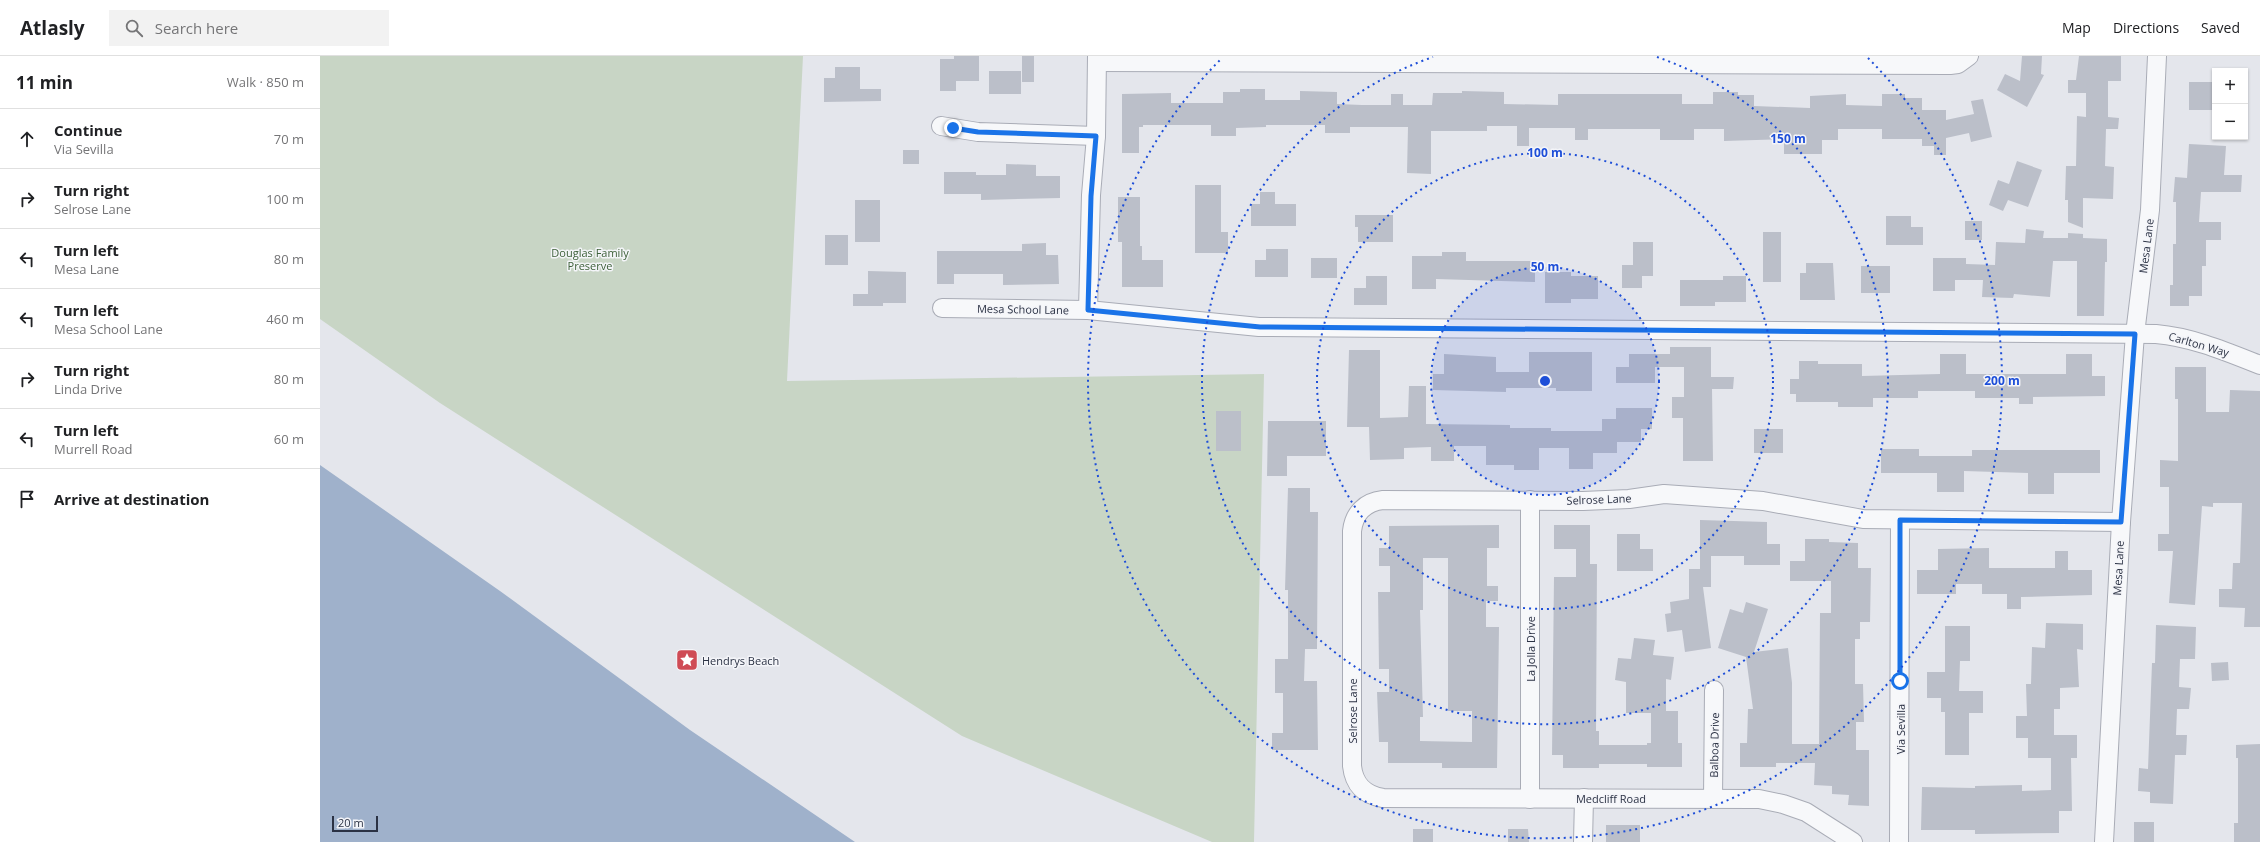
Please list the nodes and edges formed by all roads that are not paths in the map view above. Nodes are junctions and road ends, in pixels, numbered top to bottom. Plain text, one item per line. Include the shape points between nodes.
1 (1969, 56) edge
2 (2157, 56) edge
3 (1097, 59) edge
4 (941, 126) dead end
5 (1096, 136) junction
6 (942, 308) dead end
7 (1088, 310) junction
8 (2135, 334) junction
9 (2260, 365) edge
10 (1530, 500) junction
11 (1900, 520) junction
12 (2121, 522) junction
13 (1714, 690) dead end
14 (1361, 789) joint
15 (1530, 798) junction
16 (1584, 798) junction
17 (1713, 799) junction
18 (1583, 842) edge
19 (1853, 842) edge
20 (1899, 842) edge
21 (2104, 842) edge

1 - 3 street via 1950,66
2 - 8 street, Mesa Lane via 2150,210
3 - 5 street
4 - 5 street via 978,132
5 - 7 street via 1091,196
6 - 7 street, Mesa School Lane
7 - 8 street, Mesa School Lane via 1260,327
8 - 9 street, Carlton Way via 2169,335 2224,350
8 - 12 street, Mesa Lane
10 - 11 street, Selrose Lane via 1629,499 1664,494 1763,500 1864,519
10 - 14 street, Selrose Lane via 1383,500 1368,504 1356,515 1352,531 1352,766 1356,782
10 - 15 street, La Jolla Drive
11 - 12 street, Selrose Lane
11 - 20 street, Via Sevilla
12 - 21 street, Mesa Lane
13 - 17 street, Balboa Drive
14 - 15 street, Medcliff Road via 1382,798
15 - 16 street, Medcliff Road
16 - 17 street, Medcliff Road
16 - 18 street
17 - 19 street, Medcliff Road via 1759,799 1783,804 1806,812

